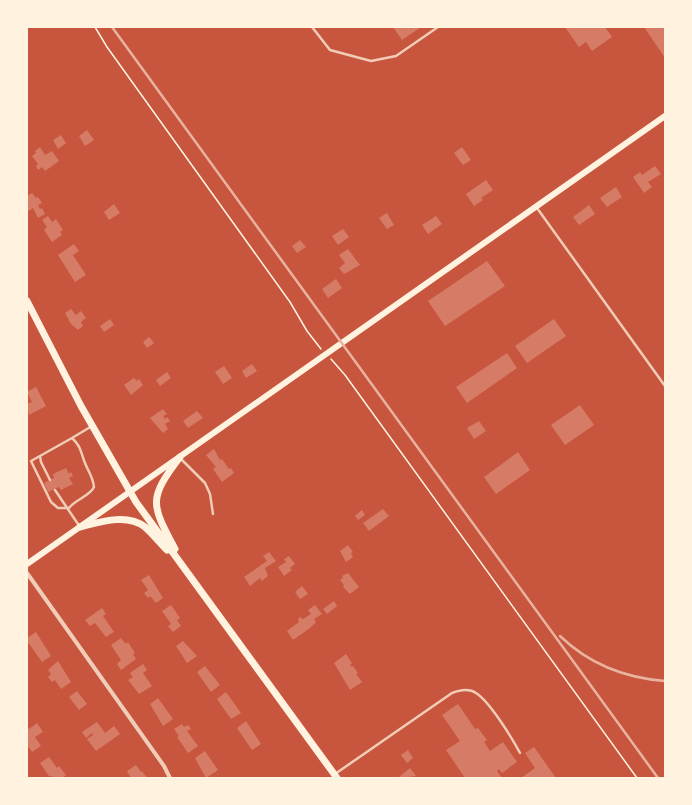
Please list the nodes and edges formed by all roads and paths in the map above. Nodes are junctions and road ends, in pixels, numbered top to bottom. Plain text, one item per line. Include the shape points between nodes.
1 (95, 27) edge
2 (312, 27) edge
3 (438, 27) edge
4 (665, 116) edge
5 (536, 206) junction
6 (27, 301) edge
7 (326, 354) junction
8 (665, 386) edge
9 (92, 426) junction
10 (72, 438) junction
11 (40, 456) junction
12 (180, 457) junction
13 (50, 480) dead end
14 (55, 490) dead end
15 (130, 492) junction
16 (69, 508) junction
17 (213, 514) dead end
18 (80, 526) junction
19 (27, 564) edge
20 (187, 572) junction
21 (27, 573) edge
22 (520, 753) dead end
23 (336, 776) edge
24 (170, 778) edge
25 (637, 778) edge

1 - 7 path
2 - 3 lane via 330,50 371,61 396,56
4 - 5 main road
5 - 7 main road
5 - 8 lane
6 - 9 main road
7 - 12 main road
7 - 25 path via 345,375
9 - 10 lane
9 - 15 main road
10 - 11 lane
10 - 16 lane via 82,450 94,486 90,493
11 - 13 lane
11 - 16 lane via 31,461 51,502 58,508
12 - 15 main road
12 - 17 lane via 205,483 210,494
12 - 20 main road via 159,486 156,506 158,517
14 - 16 lane
15 - 18 main road
15 - 20 main road
16 - 18 lane
18 - 19 main road
18 - 20 main road via 115,520 133,522 144,527
20 - 23 main road
21 - 24 street
22 - 23 lane via 485,700 476,693 460,690 452,692

